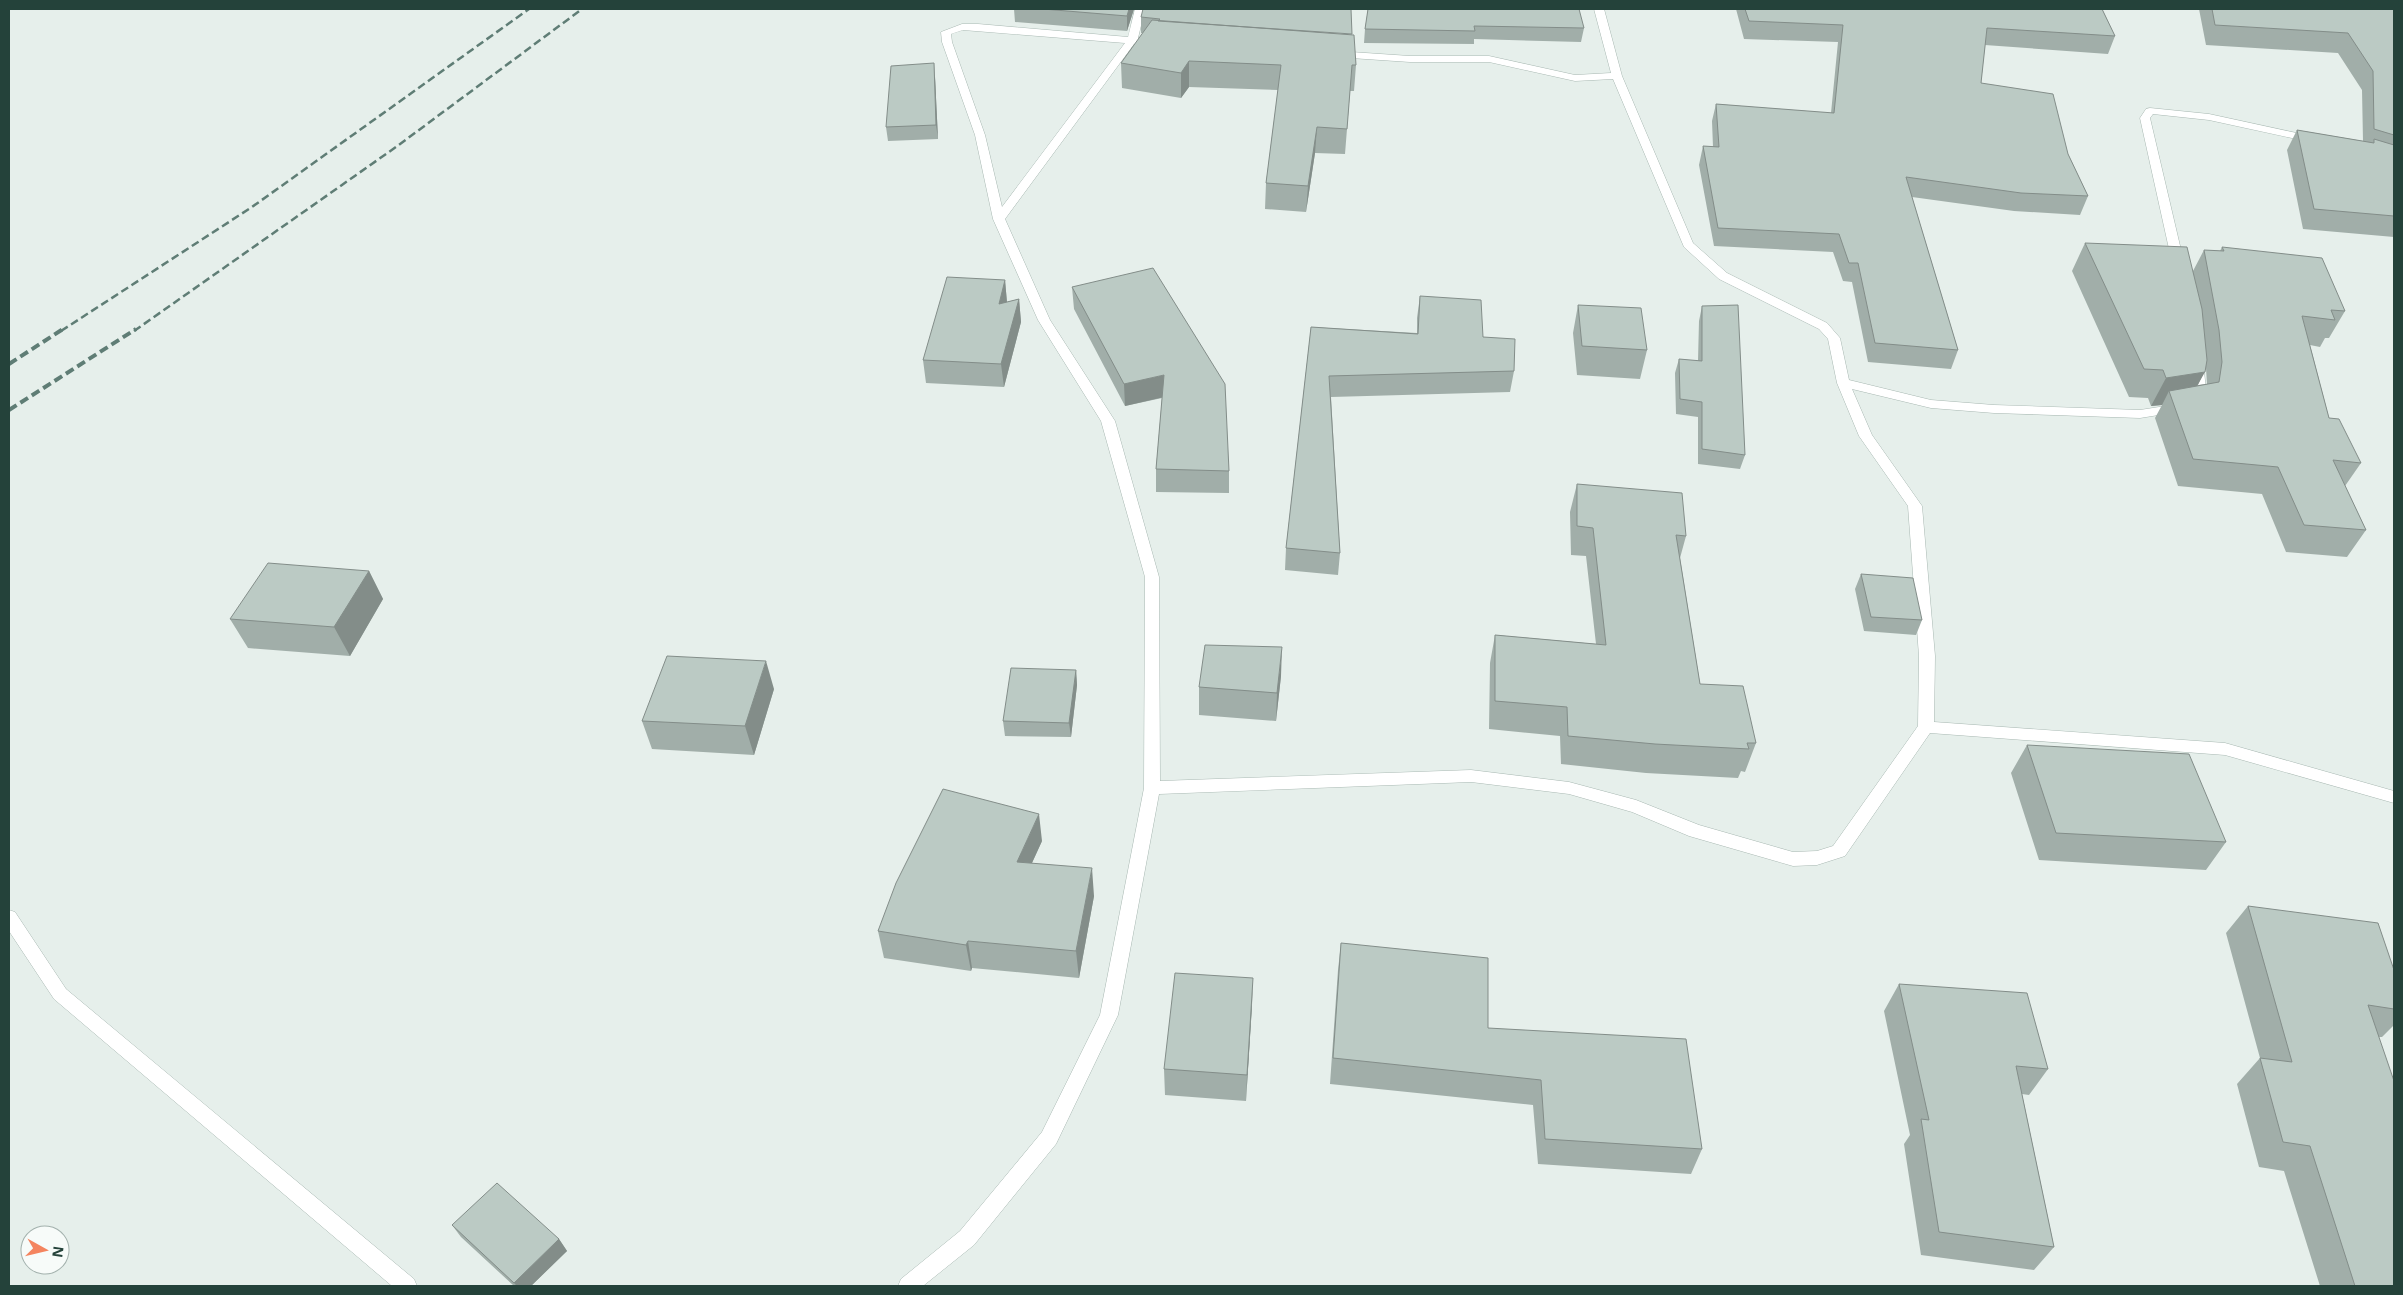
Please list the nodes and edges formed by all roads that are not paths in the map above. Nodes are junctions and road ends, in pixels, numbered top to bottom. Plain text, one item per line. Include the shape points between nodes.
1 (1140, 9) edge
2 (1599, 9) edge
3 (1132, 40) junction
4 (1152, 42) edge
5 (1320, 53) edge
6 (1617, 76) junction
7 (2332, 145) edge
8 (999, 219) junction
9 (2183, 283) edge
10 (2196, 346) edge
11 (1843, 383) junction
12 (1926, 727) junction
13 (1152, 788) junction
14 (2394, 797) edge
15 (9, 917) edge
16 (406, 1286) edge
17 (908, 1286) edge

1 - 3 street
2 - 6 street
3 - 4 street
3 - 8 street
3 - 8 street via 978,27 946,32 980,135
5 - 6 street via 1410,59 1489,59 1575,78
6 - 11 street via 1688,245 1723,276 1823,326 1834,338
7 - 9 street via 2209,117 2150,111 2145,118
8 - 13 street via 1044,320 1108,421 1152,578
10 - 11 street via 2200,389 2197,405 2140,414 1931,404
11 - 12 street via 1866,436 1915,506 1927,656
12 - 13 street via 1838,851 1816,858 1792,859 1695,831 1636,806 1569,788 1471,776
12 - 14 street via 2225,749
13 - 17 street via 1109,1015 1048,1138 967,1238
15 - 16 street via 60,994

